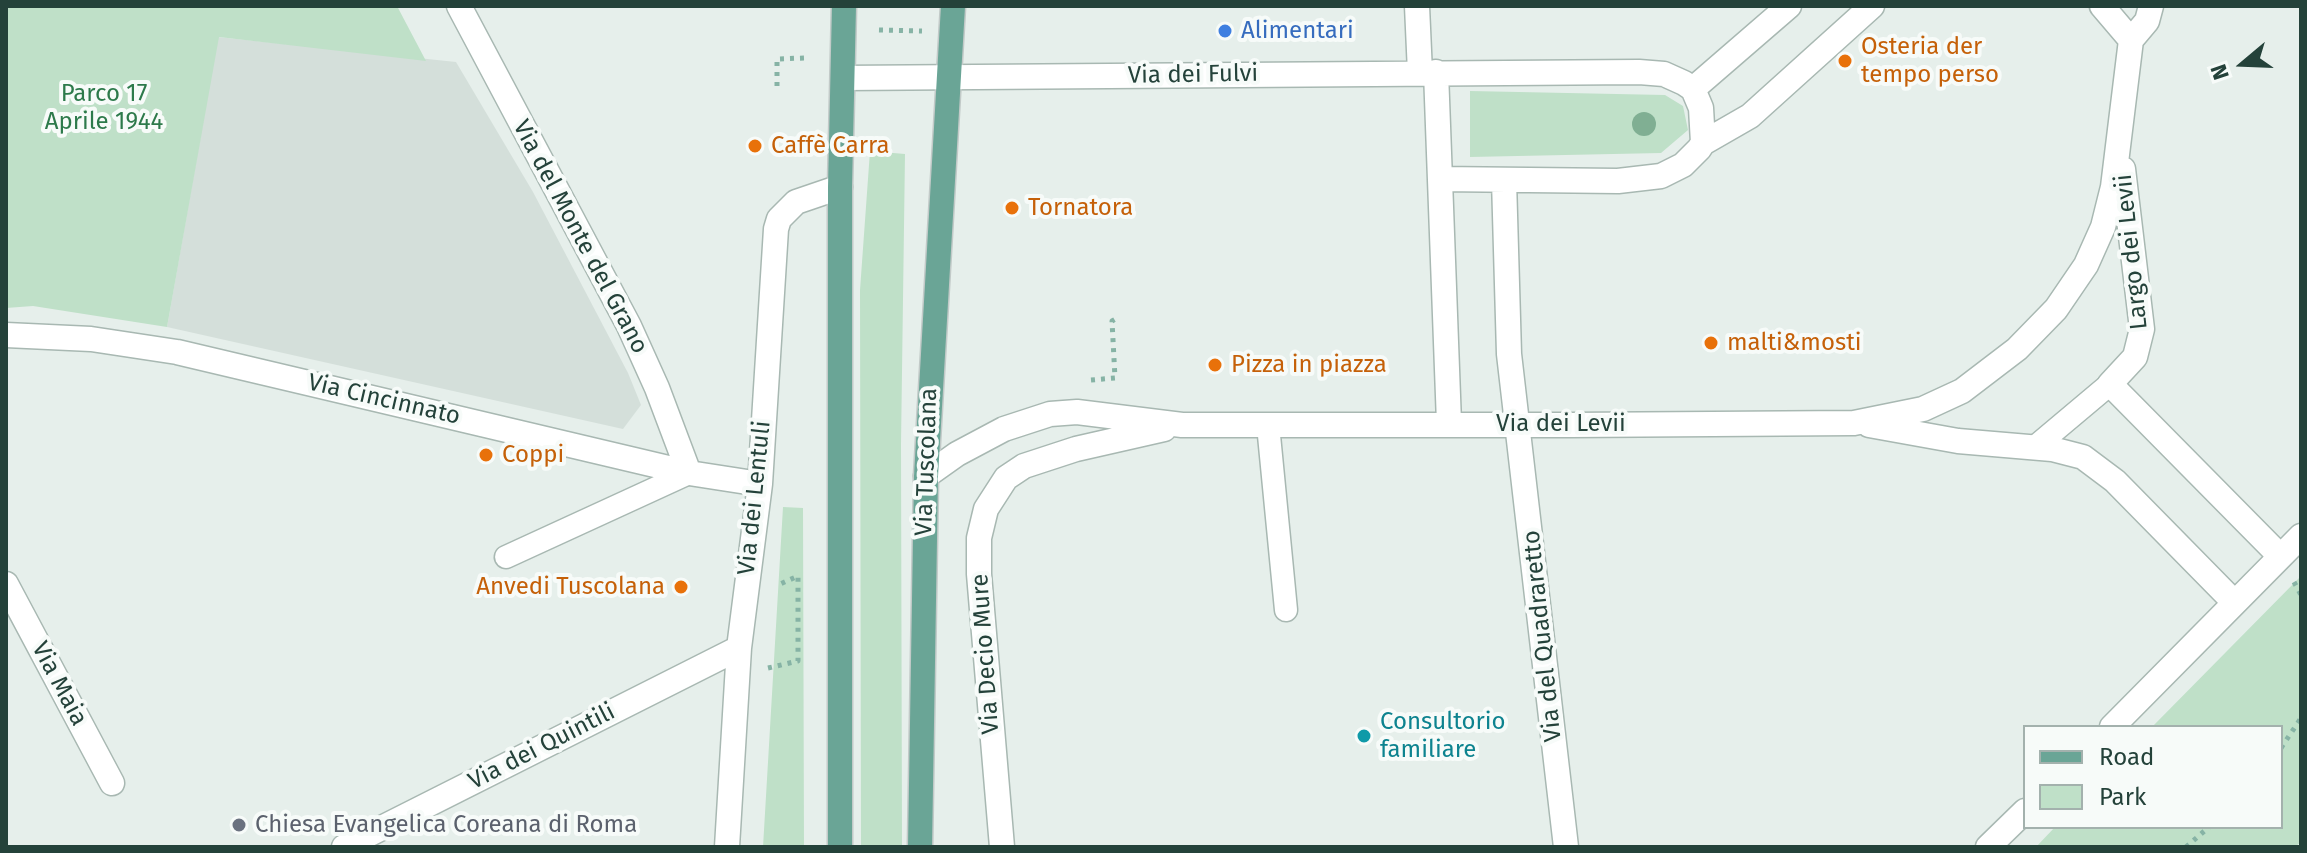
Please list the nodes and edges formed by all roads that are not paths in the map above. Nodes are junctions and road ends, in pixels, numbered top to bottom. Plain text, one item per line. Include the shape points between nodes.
1 (459, 6) edge
2 (844, 6) edge
3 (953, 6) edge
4 (1417, 6) edge
5 (1789, 6) edge
6 (1872, 6) edge
7 (2102, 6) edge
8 (2151, 6) edge
9 (2131, 40) junction
10 (1428, 72) junction
11 (950, 77) junction
12 (843, 78) junction
13 (1693, 89) junction
14 (1703, 143) junction
15 (2120, 147) junction
16 (1440, 179) junction
17 (1504, 180) junction
18 (840, 187) junction
19 (6, 335) edge
20 (2110, 384) junction
21 (1449, 423) junction
22 (1854, 423) junction
23 (1182, 425) junction
24 (1268, 425) junction
25 (1518, 425) junction
26 (2035, 447) junction
27 (1014, 472) joint
28 (689, 473) junction
29 (926, 476) junction
30 (760, 484) junction
31 (2301, 536) edge
32 (2280, 556) junction
33 (506, 557) dead end
34 (6, 584) edge
35 (2233, 601) junction
36 (1286, 610) dead end
37 (739, 648) junction
38 (2114, 725) edge
39 (112, 783) dead end
40 (2023, 813) edge
41 (344, 847) edge
42 (727, 847) edge
43 (840, 847) edge
44 (920, 847) edge
45 (1002, 847) edge
46 (1566, 847) edge
47 (1988, 847) edge

1 - 28 street, Via del Monte del Grano via 629,326
2 - 12 main road
3 - 11 main road, Via Tuscolana
4 - 10 street
5 - 13 street
6 - 14 street via 1750,116
7 - 9 street
8 - 9 street via 2147,21
9 - 15 street
10 - 11 street, Via dei Fulvi
10 - 13 street, Via dei Fulvi via 1652,72
10 - 16 street
11 - 12 street
11 - 29 main road, Via Tuscolana
12 - 18 main road
13 - 14 street via 1703,119
14 - 17 street via 1683,165 1648,179
15 - 20 street, Largo dei Levii via 2142,329 2135,357
15 - 22 street, Largo dei Levii via 2109,207 2095,246 2042,326 1962,391 1923,409
16 - 17 street
16 - 21 street
17 - 25 street, Via del Quadraretto via 1508,333
18 - 30 street, Via dei Lentuli via 796,202 776,229
18 - 43 main road
19 - 28 street, Via Cincinnato via 91,339 177,352
20 - 26 lane
20 - 32 street
21 - 24 street, Via dei Levii
21 - 25 street, Via dei Levii
22 - 25 street, Via dei Levii
22 - 26 street via 1958,441
23 - 24 street, Via dei Levii
23 - 27 street, Via dei Levii via 1076,449
23 - 29 street, Via dei Levii via 1077,412 1050,414 1004,429
24 - 36 lane
25 - 46 street, Via del Quadraretto
26 - 35 street via 2069,452 2100,468
27 - 45 street, Via Decio Mure via 986,509 979,538
28 - 30 street, Via Cincinnato
28 - 33 lane
29 - 44 main road, Via Tuscolana
30 - 37 street, Via dei Lentuli
31 - 32 street
32 - 35 street
34 - 39 street, Via Maia
35 - 38 street
37 - 41 street, Via dei Quintili
37 - 42 street, Via dei Lentuli
40 - 47 street

